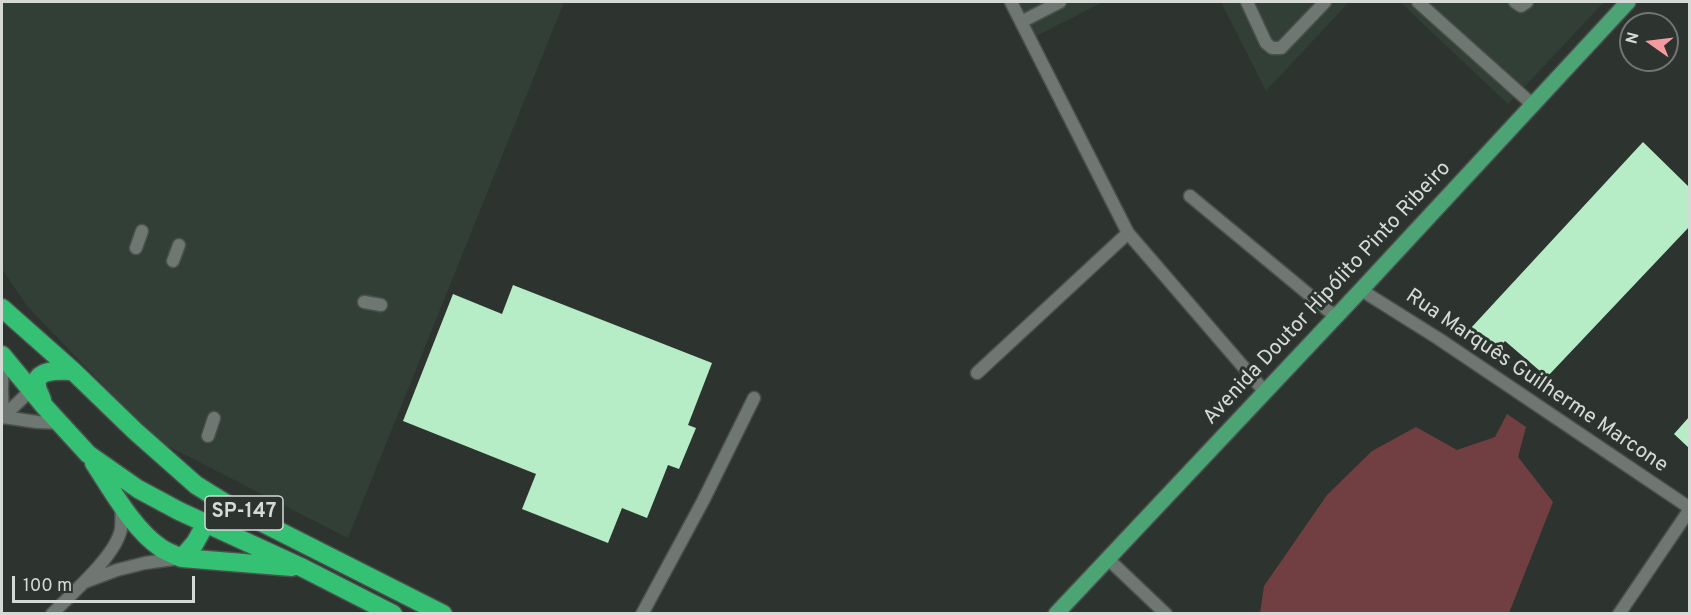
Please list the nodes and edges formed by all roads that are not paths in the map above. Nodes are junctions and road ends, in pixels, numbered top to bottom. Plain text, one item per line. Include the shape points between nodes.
1 (1011, 2) edge
2 (1060, 2) edge
3 (1247, 2) edge
4 (1325, 2) edge
5 (1418, 2) edge
6 (1515, 2) edge
7 (1527, 2) edge
8 (1628, 2) edge
9 (1021, 22) junction
10 (1533, 105) junction
11 (1190, 196) dead end
12 (142, 231) dead end
13 (1128, 232) junction
14 (179, 245) dead end
15 (136, 248) dead end
16 (173, 261) dead end
17 (1361, 290) junction
18 (364, 302) dead end
19 (381, 305) dead end
20 (2, 308) edge
21 (1336, 317) junction
22 (2, 356) edge
23 (74, 371) junction
24 (977, 373) dead end
25 (2, 390) edge
26 (31, 390) junction
27 (1265, 392) junction
28 (754, 398) dead end
29 (45, 407) junction
30 (2, 417) edge
31 (214, 418) dead end
32 (60, 423) junction
33 (208, 436) dead end
34 (88, 454) junction
35 (122, 505) junction
36 (1689, 508) edge
37 (206, 523) junction
38 (182, 558) junction
39 (1108, 559) junction
40 (303, 568) junction
41 (84, 582) junction
42 (52, 614) edge
43 (393, 614) edge
44 (443, 614) edge
45 (642, 614) edge
46 (1056, 614) edge
47 (1166, 614) edge
48 (1619, 614) edge

1 - 9 street
2 - 9 street
3 - 4 street via 1272,48 1281,48
5 - 10 street
6 - 7 street via 1521,6
8 - 10 main road, Avenida Doutor Hipólito Pinto Ribeiro
9 - 13 street
10 - 17 main road, Avenida Doutor Hipólito Pinto Ribeiro
11 - 21 street
12 - 15 street
13 - 24 street
13 - 27 street
14 - 16 street
17 - 21 main road, Avenida Doutor Hipólito Pinto Ribeiro
17 - 36 street, Rua Marquês Guilherme Marcone
18 - 19 street
20 - 23 highway, SP-147
21 - 27 main road, Avenida Doutor Hipólito Pinto Ribeiro
22 - 25 street
22 - 26 highway, SP-147
23 - 29 highway via 46,372 38,377 36,384
23 - 44 highway, SP-147 via 196,485
25 - 30 street
26 - 29 highway, SP-147
26 - 30 street
27 - 39 main road, Avenida Doutor Hipólito Pinto Ribeiro
28 - 45 street
29 - 32 highway, SP-147
30 - 32 street
31 - 33 street
32 - 34 highway, SP-147
34 - 35 highway
34 - 37 highway, SP-147 via 138,489
35 - 38 highway via 160,547
35 - 41 street via 121,531 110,552
36 - 48 street
37 - 38 highway
37 - 40 highway, SP-147
38 - 40 highway
38 - 41 street via 145,563
39 - 46 main road, Avenida Doutor Hipólito Pinto Ribeiro
39 - 47 street
40 - 43 highway, SP-147
41 - 42 street

